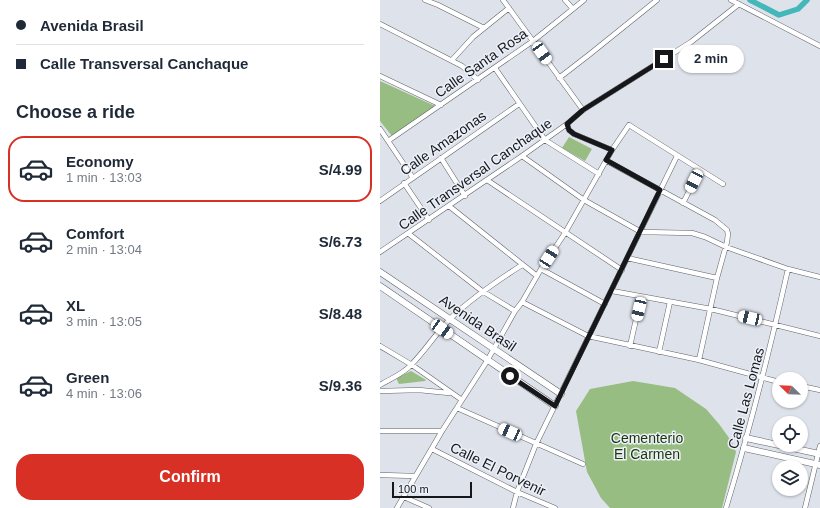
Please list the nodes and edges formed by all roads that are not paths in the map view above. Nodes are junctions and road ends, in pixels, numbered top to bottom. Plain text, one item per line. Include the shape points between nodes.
1 (425, 0) edge
2 (503, 0) edge
3 (565, 0) edge
4 (584, 0) edge
5 (658, 0) edge
6 (731, 0) edge
7 (739, 4) junction
8 (509, 8) junction
9 (573, 9) junction
10 (380, 24) edge
11 (484, 28) junction
12 (533, 41) junction
13 (820, 46) edge
14 (452, 60) junction
15 (495, 68) junction
16 (380, 76) edge
17 (559, 78) junction
18 (478, 80) junction
19 (519, 104) junction
20 (441, 105) junction
21 (583, 110) junction
22 (567, 124) junction
23 (380, 129) edge
24 (544, 140) junction
25 (388, 141) junction
26 (612, 150) junction
27 (522, 156) junction
28 (677, 156) junction
29 (441, 158) junction
30 (606, 160) junction
31 (700, 170) junction
32 (599, 174) junction
33 (413, 178) junction
34 (487, 180) junction
35 (404, 183) junction
36 (723, 184) dead end
37 (660, 190) junction
38 (465, 196) junction
39 (584, 200) junction
40 (380, 201) edge
41 (683, 203) junction
42 (449, 206) junction
43 (429, 220) junction
44 (640, 232) junction
45 (565, 233) junction
46 (409, 234) junction
47 (726, 247) junction
48 (380, 252) edge
49 (628, 258) junction
50 (522, 265) junction
51 (541, 269) junction
52 (788, 269) junction
53 (622, 270) junction
54 (380, 272) edge
55 (537, 276) junction
56 (820, 277) edge
57 (718, 278) junction
58 (380, 286) edge
59 (482, 291) junction
60 (612, 291) junction
61 (641, 297) junction
62 (522, 302) junction
63 (670, 302) junction
64 (605, 304) junction
65 (711, 309) junction
66 (515, 311) junction
67 (450, 318) junction
68 (776, 325) junction
69 (442, 329) junction
70 (588, 336) junction
71 (820, 336) edge
72 (380, 346) edge
73 (630, 346) junction
74 (494, 348) junction
75 (659, 352) junction
76 (699, 360) junction
77 (487, 361) junction
78 (412, 365) junction
79 (762, 378) junction
80 (772, 380) edge
81 (380, 385) edge
82 (808, 387) edge
83 (820, 390) edge
84 (380, 391) edge
85 (450, 393) junction
86 (561, 394) junction
87 (462, 400) junction
88 (555, 406) junction
89 (457, 408) junction
90 (380, 431) edge
91 (442, 431) junction
92 (746, 438) junction
93 (536, 444) junction
94 (820, 446) edge
95 (432, 448) junction
96 (744, 448) junction
97 (819, 454) edge
98 (583, 464) dead end
99 (818, 465) edge
100 (380, 475) edge
101 (415, 476) junction
102 (517, 492) junction
103 (404, 497) junction
104 (397, 508) edge
105 (429, 508) edge
106 (514, 508) edge
107 (555, 508) edge
108 (726, 508) edge
109 (805, 508) edge

1 - 11 street
2 - 8 street
3 - 9 street
4 - 9 street, Calle Santa Rosa
5 - 17 street
6 - 7 street
7 - 13 street
7 - 21 street, Calle Transversal Canchaque via 691,42
8 - 11 street
8 - 12 street
9 - 12 street, Calle Santa Rosa
10 - 14 street
11 - 14 street
12 - 15 street, Calle Santa Rosa
12 - 17 street
14 - 18 street
15 - 18 street, Calle Santa Rosa
15 - 19 street
16 - 20 street
17 - 21 street
18 - 20 street, Calle Santa Rosa
19 - 24 street
19 - 29 street, Calle Amazonas
20 - 25 street, Calle Santa Rosa
21 - 22 street, Calle Transversal Canchaque
22 - 24 street, Calle Transversal Canchaque
22 - 26 street via 574,134
23 - 25 street
24 - 27 street, Calle Transversal Canchaque
24 - 32 street
25 - 33 street
26 - 28 street via 629,125
26 - 30 street
27 - 34 street, Calle Transversal Canchaque
27 - 39 street
28 - 31 street
28 - 37 street
29 - 33 street, Calle Amazonas
29 - 38 street
30 - 32 street
30 - 37 street
31 - 36 street
31 - 41 street
32 - 39 street
33 - 35 street, Calle Amazonas
34 - 38 street, Calle Transversal Canchaque
34 - 45 street
35 - 40 street, Calle Amazonas
35 - 43 street
37 - 41 street
37 - 44 street
38 - 42 street, Calle Transversal Canchaque
39 - 44 street
39 - 45 street
41 - 47 street via 723,226 728,234
42 - 43 street, Calle Transversal Canchaque
42 - 50 street
43 - 46 street, Calle Transversal Canchaque
44 - 47 street via 692,233
44 - 49 street
45 - 51 street
45 - 53 street
46 - 48 street, Calle Transversal Canchaque
46 - 59 street
47 - 52 street
47 - 57 street
49 - 53 street
49 - 57 street
50 - 55 street
50 - 59 street
51 - 55 street
51 - 64 street
52 - 56 street
52 - 68 street, Calle Las Lomas
53 - 60 street
54 - 67 street, Avenida Brasil
55 - 62 street
57 - 65 street
58 - 69 street, Avenida Brasil
59 - 66 street
59 - 67 street
60 - 61 street
60 - 64 street
61 - 63 street
61 - 73 street
62 - 66 street
62 - 70 street
63 - 65 street
63 - 75 street
64 - 70 street
65 - 68 street
65 - 76 street
66 - 74 street
67 - 69 street
67 - 74 street, Avenida Brasil
68 - 71 street
68 - 79 street, Calle Las Lomas
69 - 77 street, Avenida Brasil
69 - 78 street
70 - 73 street
70 - 86 street
72 - 78 street
73 - 75 street
74 - 77 street
74 - 86 street, Avenida Brasil
75 - 76 street
76 - 79 street
77 - 87 street
77 - 88 street, Avenida Brasil
78 - 81 street
78 - 85 street
79 - 80 street
79 - 92 street, Calle Las Lomas
82 - 83 street
84 - 85 street via 419,390
85 - 87 street
86 - 88 street
87 - 89 street
88 - 93 street
89 - 91 street
89 - 93 street
90 - 91 street
91 - 95 street
92 - 96 street, Calle Las Lomas
92 - 97 street
93 - 98 street
93 - 102 street
94 - 97 street
95 - 101 street
95 - 102 street, Calle El Porvenir
96 - 99 street
96 - 108 street, Calle Las Lomas
97 - 99 street
99 - 109 street
100 - 101 street
101 - 103 street
102 - 106 street
102 - 107 street, Calle El Porvenir
103 - 104 street
103 - 105 street

